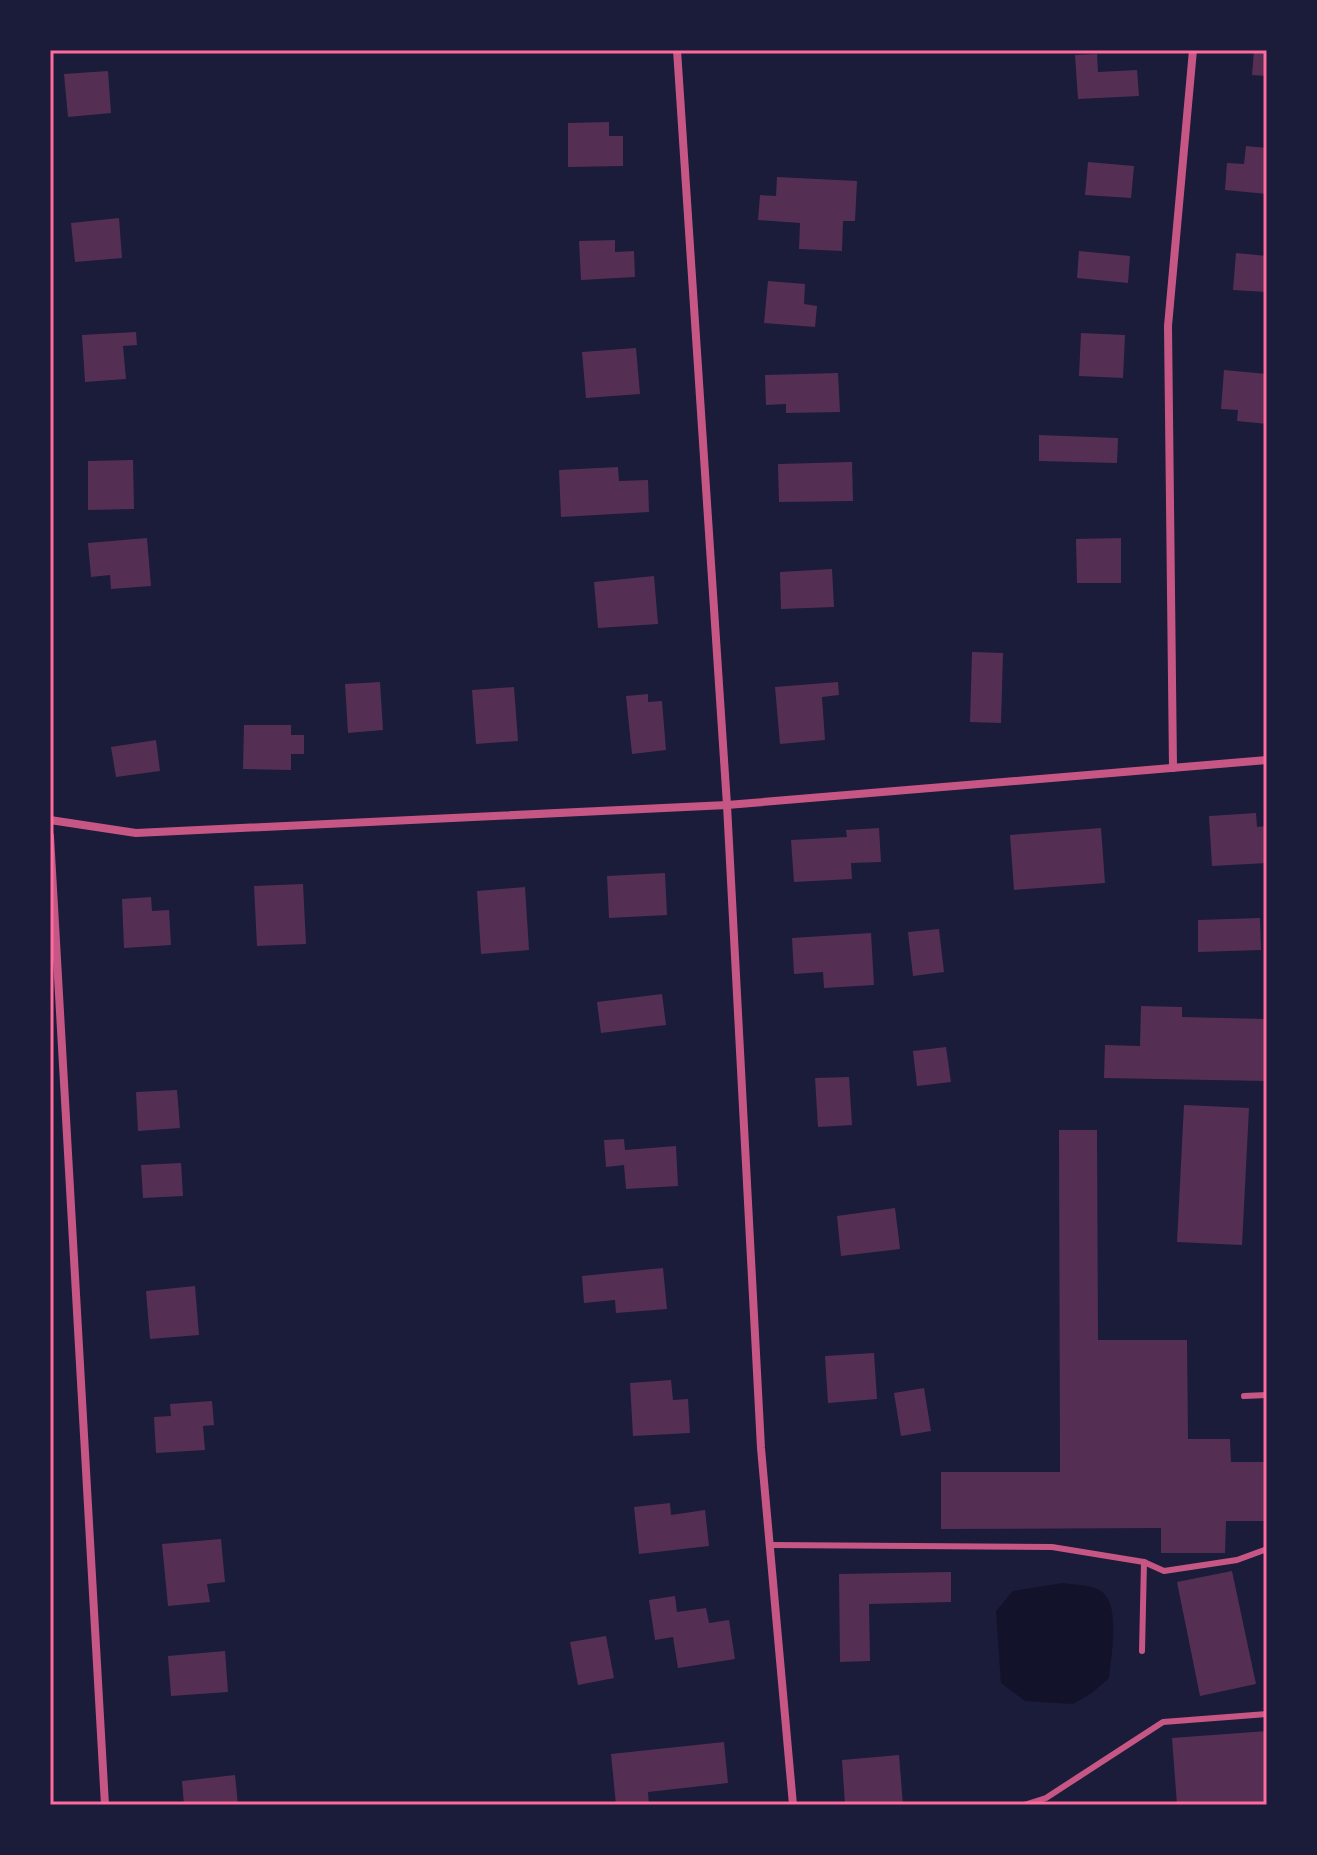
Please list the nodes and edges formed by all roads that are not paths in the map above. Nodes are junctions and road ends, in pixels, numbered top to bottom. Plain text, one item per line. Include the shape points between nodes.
1 (677, 50) edge
2 (1193, 50) edge
3 (1267, 760) edge
4 (1173, 768) junction
5 (727, 805) junction
6 (50, 820) edge
7 (50, 836) edge
8 (1267, 1395) edge
9 (1244, 1396) dead end
10 (770, 1545) junction
11 (1267, 1549) edge
12 (1144, 1562) junction
13 (1142, 1651) dead end
14 (1267, 1714) edge
15 (105, 1805) edge
16 (793, 1805) edge
17 (1024, 1805) edge

1 - 5 street
2 - 4 street via 1168,326
3 - 4 street
4 - 5 street
5 - 6 street via 136,833
5 - 10 street
7 - 15 street
8 - 9 lane
10 - 12 lane via 1052,1547
10 - 16 street
11 - 12 lane via 1237,1560 1164,1571
12 - 13 lane
14 - 17 lane via 1163,1722 1046,1798

